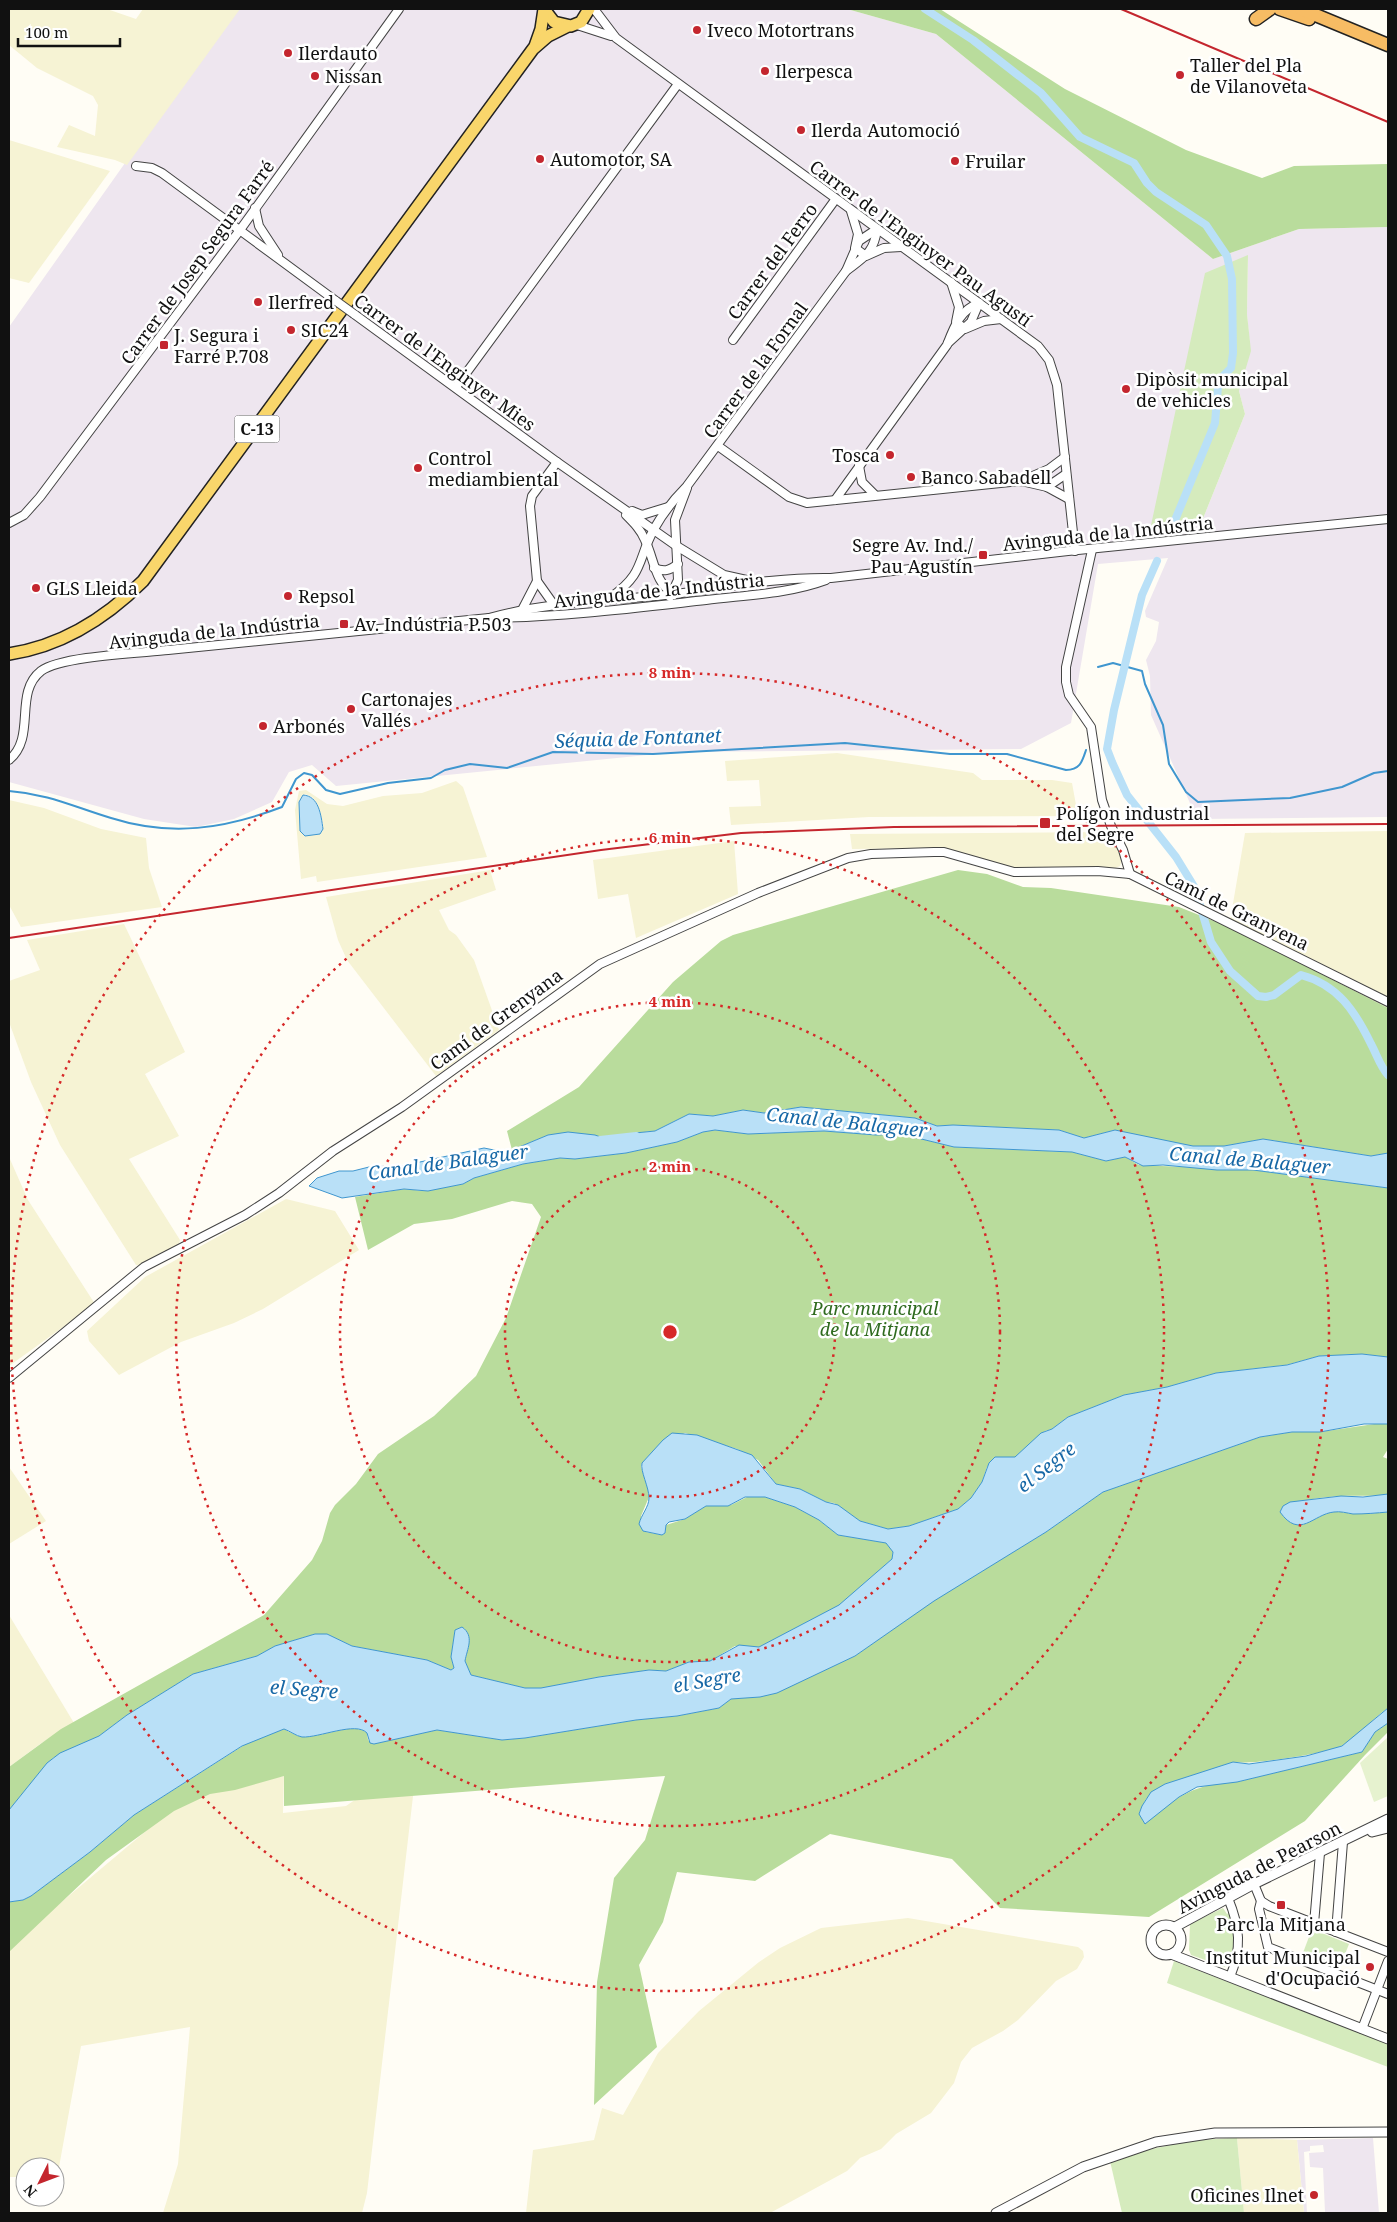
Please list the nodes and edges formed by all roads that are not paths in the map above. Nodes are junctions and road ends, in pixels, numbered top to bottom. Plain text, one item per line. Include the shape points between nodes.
1 (399, 9) edge
2 (544, 9) edge
3 (589, 9) edge
4 (594, 9) edge
5 (1254, 9) edge
6 (1270, 9) edge
7 (1280, 9) edge
8 (1301, 9) edge
9 (1322, 9) edge
10 (1329, 20) junction
11 (572, 26) junction
12 (1388, 36) edge
13 (616, 38) junction
14 (1388, 46) edge
15 (533, 49) junction
16 (678, 84) junction
17 (136, 166) dead end
18 (835, 200) junction
19 (255, 208) junction
20 (851, 211) junction
21 (877, 229) junction
22 (240, 230) junction
23 (901, 246) junction
24 (855, 248) junction
25 (866, 256) junction
26 (282, 261) junction
27 (846, 271) junction
28 (951, 282) junction
29 (979, 302) junction
30 (1001, 319) junction
31 (956, 322) junction
32 (965, 329) junction
33 (733, 340) dead end
34 (947, 345) junction
35 (456, 387) junction
36 (718, 446) junction
37 (1064, 457) junction
38 (557, 462) junction
39 (859, 465) junction
40 (1048, 469) junction
41 (1066, 474) junction
42 (1021, 482) junction
43 (688, 486) junction
44 (1047, 487) junction
45 (875, 495) junction
46 (1069, 499) junction
47 (835, 500) junction
48 (616, 504) junction
49 (668, 507) junction
50 (678, 514) junction
51 (1388, 519) edge
52 (9, 523) edge
53 (654, 529) junction
54 (647, 544) junction
55 (675, 545) junction
56 (1092, 550) junction
57 (1075, 551) junction
58 (678, 564) junction
59 (654, 568) junction
60 (831, 578) junction
61 (538, 580) junction
62 (758, 582) junction
63 (673, 594) junction
64 (610, 598) junction
65 (687, 602) junction
66 (554, 604) junction
67 (662, 605) junction
68 (523, 608) junction
69 (489, 618) junction
70 (9, 654) edge
71 (9, 760) edge
72 (1066, 872) joint
73 (1130, 874) junction
74 (1388, 1002) edge
75 (9, 1378) edge
76 (1388, 1820) edge
77 (1388, 1828) edge
78 (1357, 1835) junction
79 (1343, 1842) junction
80 (1320, 1853) junction
81 (1254, 1884) junction
82 (1228, 1898) junction
83 (1261, 1901) junction
84 (1314, 1924) junction
85 (1175, 1927) junction
86 (1336, 1932) junction
87 (1175, 1952) junction
88 (1388, 1952) edge
89 (1388, 1961) edge
90 (1230, 1977) junction
91 (1377, 1990) junction
92 (1388, 1994) edge
93 (1362, 2029) junction
94 (1388, 2039) edge
95 (1388, 2132) edge
96 (996, 2213) edge

1 - 19 street, Carrer de Josep Segura Farré
2 - 11 main road, C-13 via 554,22
2 - 15 main road, C-13
3 - 11 main road, C-13 via 585,18
4 - 13 street, Carrer de l'Enginyer Pau Agustí
5 - 6 highway via 1256,20
7 - 10 highway via 1315,21
8 - 10 highway
9 - 12 highway
10 - 14 highway
11 - 13 street, Carrer de l'Enginyer Pau Agustí via 601,31
11 - 15 main road, C-13 via 548,36
13 - 16 street, Carrer de l'Enginyer Pau Agustí
15 - 70 main road, C-13 via 143,581 112,610 89,625 53,642
16 - 18 street, Carrer de l'Enginyer Pau Agustí
16 - 35 street
17 - 22 street, Carrer de l'Enginyer Mies via 162,173
18 - 20 street, Carrer de l'Enginyer Pau Agustí
18 - 33 street, Carrer del Ferro
19 - 22 street, Carrer de Josep Segura Farré
19 - 26 street, Carrer de l'Enginyer Mies via 264,236
20 - 21 street, Carrer de l'Enginyer Pau Agustí
20 - 24 street, Carrer de la Fornal via 858,234
21 - 23 street, Carrer de l'Enginyer Pau Agustí
21 - 24 street, Carrer de la Fornal
21 - 25 street, Carrer de la Fornal via 874,247
22 - 26 street, Carrer de l'Enginyer Mies
22 - 52 street, Carrer de Josep Segura Farré via 40,497 24,514
23 - 25 street, Carrer de la Fornal via 884,248
23 - 28 street, Carrer de l'Enginyer Pau Agustí
24 - 25 street
24 - 27 street, Carrer de la Fornal
25 - 27 street, Carrer de la Fornal
26 - 35 street, Carrer de l'Enginyer Mies, bridge
27 - 36 street, Carrer de la Fornal
28 - 29 street, Carrer de l'Enginyer Pau Agustí
28 - 31 street via 959,307
29 - 30 street, Carrer de l'Enginyer Pau Agustí
29 - 31 street
29 - 32 street via 974,319
30 - 32 street via 984,321
30 - 37 street, Carrer de l'Enginyer Pau Agustí via 1038,346 1048,360 1056,385
31 - 32 street
31 - 34 street
32 - 34 street
34 - 39 street
35 - 38 street, Carrer de l'Enginyer Mies
36 - 43 street, Carrer de la Fornal
36 - 47 street via 798,501
37 - 40 street
37 - 41 street, Carrer de l'Enginyer Pau Agustí
38 - 48 street, Carrer de l'Enginyer Mies
38 - 61 street via 532,496 530,506
39 - 45 street via 862,482
39 - 47 street
40 - 41 street
40 - 42 street
41 - 44 street
41 - 46 street, Carrer de l'Enginyer Pau Agustí
42 - 44 street
42 - 45 street
43 - 49 street, Carrer de la Fornal
43 - 50 street, Carrer de la Fornal
44 - 46 street
45 - 47 street
46 - 57 street, Carrer de l'Enginyer Pau Agustí
48 - 49 street via 642,515
48 - 53 street, Carrer de l'Enginyer Mies
48 - 54 street, Carrer de l'Enginyer Mies via 638,527
49 - 50 street
49 - 53 street, Carrer de la Fornal
50 - 55 street, Carrer de la Fornal via 674,529
51 - 56 street, Avinguda de la Indústria
53 - 54 street, Carrer de la Fornal
53 - 55 street, Carrer de l'Enginyer Mies
54 - 59 street, Carrer de l'Enginyer Mies
54 - 64 street, Carrer de la Fornal via 636,575
55 - 58 street, Carrer de la Fornal
55 - 62 street, Carrer de l'Enginyer Mies via 724,575
56 - 57 street, Avinguda de la Indústria
56 - 73 street via 1066,667 1066,682 1072,701 1091,727 1102,800
57 - 60 street, Avinguda de la Indústria
58 - 59 street via 663,572
58 - 63 street, Carrer de la Fornal via 678,580
59 - 63 street, Carrer de l'Enginyer Mies via 663,586
60 - 62 street, Avinguda de la Indústria
60 - 65 street, Avinguda de la Indústria via 803,589
61 - 66 street
61 - 68 street
62 - 63 street, Avinguda de la Indústria
63 - 64 street, Avinguda de la Indústria
63 - 65 street, Carrer de l'Enginyer Mies
63 - 67 street
64 - 66 street, Avinguda de la Indústria
65 - 67 street, Avinguda de la Indústria
66 - 68 street, Avinguda de la Indústria
67 - 69 street, Avinguda de la Indústria via 546,617
68 - 69 street, Avinguda de la Indústria
69 - 71 street, Avinguda de la Indústria via 126,654 56,664 42,671 30,685 24,731 17,752
72 - 73 street, Camí de Granyena
72 - 75 street, Camí de Grenyana via 1000,870 944,852 860,856 792,879 627,950 575,980 264,1203 144,1267
73 - 74 street, Camí de Granyena
76 - 78 street, Avinguda de Pearson
77 - 78 street, Avinguda de Pearson
78 - 79 street, Avinguda de Pearson
79 - 80 street, Avinguda de Pearson
79 - 86 street
80 - 81 street, Avinguda de Pearson
80 - 84 street
81 - 82 street, Avinguda de Pearson
81 - 83 street
82 - 85 street, Avinguda de Pearson
82 - 90 street via 1240,1938 1237,1961
83 - 84 street
83 - 91 street via 1259,1909 1268,1947
84 - 86 street
85 - 87 street via 1181,1940
85 - 87 street via 1161,1925 1153,1930 1150,1938 1157,1953
86 - 88 street
87 - 90 street via 1181,1958
89 - 91 street
90 - 93 street
91 - 92 street
91 - 93 street
93 - 94 street
95 - 96 street via 1221,2133 1156,2142 1083,2167

